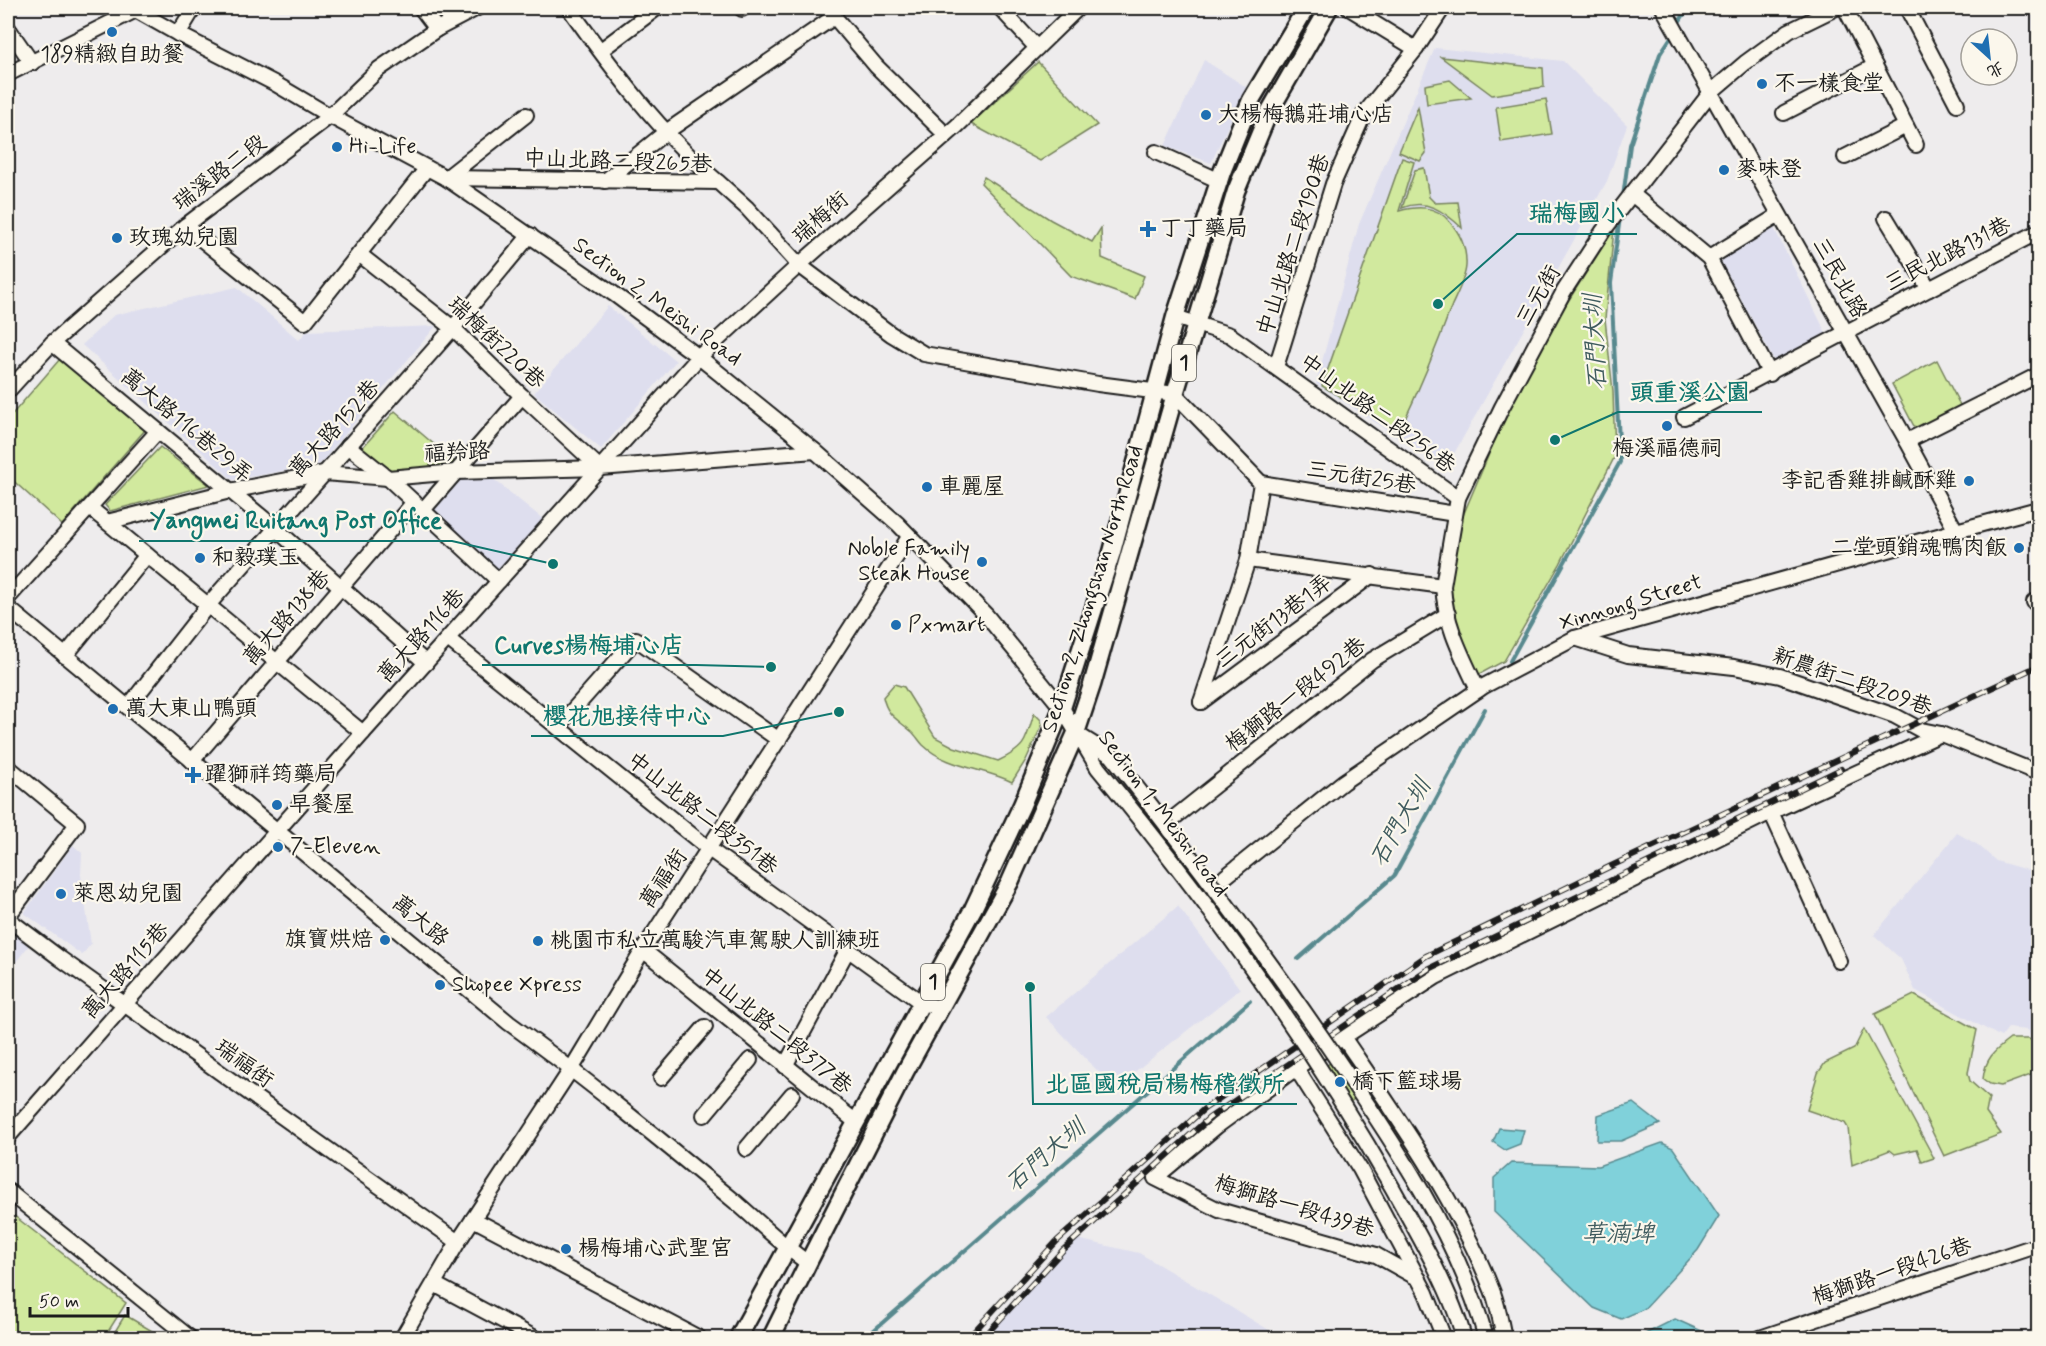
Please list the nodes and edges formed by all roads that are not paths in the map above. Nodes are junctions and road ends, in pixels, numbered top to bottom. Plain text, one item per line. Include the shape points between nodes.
1 (194, 8) edge
2 (421, 8) edge
3 (477, 8) edge
4 (569, 8) edge
5 (657, 8) edge
6 (1000, 8) edge
7 (1078, 8) edge
8 (1306, 8) edge
9 (1329, 8) edge
10 (1349, 8) edge
11 (1443, 8) edge
12 (1836, 8) edge
13 (1845, 8) edge
14 (1907, 8) edge
15 (134, 9) edge
16 (1664, 9) edge
17 (830, 12) edge
18 (8, 28) edge
19 (436, 29) junction
20 (178, 34) junction
21 (1037, 48) junction
22 (1416, 49) junction
23 (601, 50) junction
24 (32, 63) junction
25 (1875, 66) junction
26 (8, 74) edge
27 (1711, 92) junction
28 (1957, 104) dead end
29 (1784, 113) dead end
30 (526, 115) dead end
31 (330, 116) junction
32 (1906, 126) junction
33 (666, 132) junction
34 (946, 135) junction
35 (1916, 145) dead end
36 (1156, 152) dead end
37 (1845, 157) dead end
38 (427, 168) junction
39 (446, 178) junction
40 (605, 181) junction
41 (1220, 181) junction
42 (718, 182) junction
43 (1629, 198) junction
44 (1779, 215) junction
45 (1886, 218) dead end
46 (184, 226) junction
47 (2038, 232) edge
48 (530, 235) junction
49 (359, 254) junction
50 (1709, 258) junction
51 (799, 265) junction
52 (1929, 288) junction
53 (1175, 317) junction
54 (1196, 325) junction
55 (453, 328) junction
56 (1846, 333) junction
57 (52, 343) junction
58 (699, 357) junction
59 (1276, 367) junction
60 (1770, 374) junction
61 (2038, 375) edge
62 (1155, 390) junction
63 (8, 391) edge
64 (1175, 394) junction
65 (522, 396) junction
66 (1684, 417) dead end
67 (158, 431) junction
68 (1907, 441) junction
69 (348, 446) junction
70 (814, 451) junction
71 (600, 468) junction
72 (456, 472) junction
73 (324, 473) junction
74 (388, 478) junction
75 (1261, 483) junction
76 (230, 491) junction
77 (1458, 498) junction
78 (418, 506) junction
79 (90, 508) junction
80 (2038, 509) edge
81 (1455, 514) junction
82 (106, 522) junction
83 (274, 528) junction
84 (1956, 531) junction
85 (909, 537) junction
86 (147, 555) junction
87 (1248, 560) junction
88 (1372, 575) junction
89 (499, 581) junction
90 (1443, 585) junction
91 (342, 587) junction
92 (8, 598) edge
93 (208, 605) junction
94 (8, 609) edge
95 (1448, 614) junction
96 (1575, 638) junction
97 (448, 639) junction
98 (65, 656) junction
99 (276, 662) junction
100 (426, 663) junction
101 (1478, 690) junction
102 (128, 707) junction
103 (1062, 708) junction
104 (558, 728) junction
105 (363, 733) junction
106 (1076, 733) junction
107 (1941, 734) junction
108 (779, 740) junction
109 (192, 761) junction
110 (8, 767) edge
111 (2038, 773) edge
112 (1771, 812) junction
113 (1175, 817) dead end
114 (276, 832) junction
115 (709, 849) junction
116 (1225, 877) dead end
117 (8, 918) edge
118 (642, 950) junction
119 (847, 951) junction
120 (1839, 960) dead end
121 (922, 1003) junction
122 (125, 1004) junction
123 (940, 1008) junction
124 (705, 1027) dead end
125 (1343, 1037) junction
126 (750, 1060) dead end
127 (785, 1066) junction
128 (572, 1068) junction
129 (1296, 1068) junction
130 (662, 1078) dead end
131 (792, 1094) dead end
132 (704, 1115) dead end
133 (856, 1122) junction
134 (8, 1137) edge
135 (746, 1149) dead end
136 (8, 1191) edge
137 (473, 1220) junction
138 (458, 1242) junction
139 (2038, 1245) edge
140 (786, 1248) junction
141 (808, 1263) junction
142 (1419, 1279) junction
143 (434, 1284) junction
144 (190, 1338) edge
145 (402, 1338) edge
146 (535, 1338) edge
147 (699, 1338) edge
148 (738, 1338) edge
149 (771, 1338) edge
150 (1444, 1338) edge
151 (1464, 1338) edge
152 (1486, 1338) edge
153 (1504, 1338) edge
154 (1760, 1338) edge

1 - 20 street
2 - 19 street
3 - 19 street, 瑞溪路二段
4 - 23 street
5 - 23 street
6 - 21 street
7 - 21 street, 瑞梅街
8 - 41 main road, Section 2, Zhongshan North Road / 1 via 1251,100
9 - 54 main road, Section 2, Zhongshan North Road / 1 via 1268,114 1236,192
10 - 22 street
11 - 22 street, 中山北路二段190巷
12 - 27 street, 三元街 via 1789,31
13 - 25 street
14 - 28 street
15 - 20 street, Section 2, Meishi Road
15 - 24 street
16 - 27 street, 三民北路
17 - 33 street
17 - 34 street via 876,66
18 - 24 street
19 - 31 street, 瑞溪路二段 via 379,69
20 - 31 street, Section 2, Meishi Road
21 - 34 street, 瑞梅街
22 - 59 street, 中山北路二段190巷 via 1364,114 1337,174
23 - 33 street
24 - 26 street
25 - 29 street
25 - 32 street
27 - 43 street, 三元街
27 - 44 street, 三民北路
30 - 39 street
31 - 38 street, Section 2, Meishi Road
31 - 46 street, 瑞溪路二段
32 - 35 street
32 - 37 street
33 - 40 street
33 - 42 street
34 - 51 street, 瑞梅街
36 - 41 street
38 - 39 street, Section 2, Meishi Road
38 - 49 street
39 - 40 street, 中山北路二段265巷
39 - 48 street, Section 2, Meishi Road
40 - 42 street, 中山北路二段265巷
41 - 53 main road, Section 2, Zhongshan North Road / 1
42 - 51 street, 中山北路二段265巷
43 - 50 street
43 - 77 street, 三元街 via 1564,291
44 - 50 street
44 - 56 street, 三民北路
45 - 52 street
46 - 49 street via 305,322
46 - 57 street, 瑞溪路二段
47 - 52 street, 三民北路131巷
48 - 55 street, 萬大路152巷
48 - 58 street, Section 2, Meishi Road
49 - 55 street, 瑞梅街220巷
50 - 60 street
51 - 58 street, 瑞梅街
51 - 62 street, 中山北路二段265巷 via 924,354
52 - 56 street, 三民北路131巷
53 - 54 street, 中山北路二段256巷
53 - 62 main road, Section 2, Zhongshan North Road / 1
54 - 59 street, 中山北路二段256巷 via 1230,335
54 - 64 main road, Section 2, Zhongshan North Road / 1
55 - 65 street, 瑞梅街220巷
55 - 69 street, 萬大路152巷
56 - 60 street, 三民北路131巷
56 - 68 street, 三民北路
57 - 63 street, 瑞溪路二段
57 - 67 street, 萬大路116巷29弄
58 - 70 street, Section 2, Meishi Road
58 - 71 street, 瑞梅街
59 - 77 street, 中山北路二段256巷
60 - 66 street, 三民北路131巷
61 - 68 street
62 - 64 street, 中山北路二段265巷
62 - 103 main road, Section 2, Zhongshan North Road / 1 via 1112,552
64 - 75 street
64 - 106 main road, Section 2, Zhongshan North Road / 1
65 - 71 street, 瑞梅街220巷
65 - 72 street, 萬大路138巷
67 - 76 street, 萬大路116巷29弄
67 - 79 street
68 - 84 street, 三民北路
69 - 73 street, 萬大路152巷
69 - 74 street
70 - 71 street, 福羚路
70 - 85 street, Section 2, Meishi Road
71 - 72 street, 福羚路
71 - 89 street, 萬大路116巷
72 - 74 street, 福羚路
72 - 78 street, 萬大路138巷
73 - 74 street, 福羚路
73 - 76 street, 福羚路
73 - 83 street, 萬大路152巷
74 - 78 street
75 - 81 street, 三元街25巷
75 - 87 street
76 - 82 street, 福羚路
76 - 83 street, 萬大路116巷29弄
77 - 81 street, 三元街
78 - 89 street
78 - 91 street, 萬大路138巷
79 - 82 street
79 - 92 street
80 - 84 street, Xinnong Street
81 - 90 street, 三元街
82 - 86 street
83 - 91 street, 萬大路116巷29弄
83 - 93 street, 萬大路152巷
84 - 96 street, Xinnong Street
85 - 103 street, Section 2, Meishi Road via 986,615
85 - 108 street, 萬福街
86 - 93 street
86 - 98 street
87 - 88 street
87 - 88 street, 三元街13巷1弄 via 1201,702
88 - 90 street
89 - 97 street, 萬大路116巷
90 - 95 street, 三元街
91 - 99 street, 萬大路138巷
91 - 100 street, 萬大路116巷29弄
93 - 99 street
93 - 102 street, 萬大路152巷
94 - 98 street, 萬大路
95 - 101 street, 三元街 via 1453,637
95 - 113 street, 梅獅路一段492巷 via 1372,660
96 - 101 street, Xinnong Street
96 - 107 street, 新農街二段209巷 via 1628,655 1780,676 1895,716 1921,730
97 - 100 street, 萬大路116巷
97 - 104 street, 中山北路二段351巷
98 - 102 street, 萬大路
99 - 105 street
99 - 109 street, 萬大路138巷
100 - 105 street, 萬大路116巷
101 - 116 street, Xinnong Street via 1343,782
102 - 109 street, 萬大路
103 - 106 street, Section 2, Meishi Road
103 - 121 main road, Section 2, Zhongshan North Road / 1 via 977,902
104 - 108 street via 636,639
104 - 115 street, 中山北路二段351巷
105 - 114 street, 萬大路116巷
106 - 123 main road, Section 2, Zhongshan North Road / 1 via 1010,882
106 - 151 street, Section 1, Meishi Road, bridge via 1098,768 1213,916 1334,1091 1410,1220
106 - 152 street, Section 1, Meishi Road, bridge via 1112,756 1186,849 1390,1137 1463,1271
107 - 111 street, 新農街二段209巷
107 - 112 street
108 - 115 street, 萬福街
109 - 114 street, 萬大路
110 - 117 street via 77,824
112 - 120 street
112 - 125 street via 1436,977
114 - 122 street, 萬大路115巷
114 - 128 street, 萬大路 via 509,1023
115 - 118 street, 萬福街
115 - 119 street, 中山北路二段351巷
117 - 122 street, 瑞福街
118 - 127 street, 中山北路二段377巷
118 - 128 street, 萬福街
119 - 121 street, 中山北路二段351巷
119 - 127 street
121 - 123 street, 中山北路二段351巷
121 - 133 main road, Section 2, Zhongshan North Road / 1
122 - 134 street, 萬大路115巷
122 - 138 street, 瑞福街
123 - 141 main road, Section 2, Zhongshan North Road / 1
124 - 130 street
125 - 129 street
125 - 153 street via 1418,1148 1462,1225 1493,1291
126 - 132 street
127 - 133 street, 中山北路二段377巷
128 - 137 street, 萬福街
128 - 140 street, 萬大路
129 - 142 street via 1360,1169
129 - 142 street, 梅獅路一段439巷 via 1155,1178 1219,1210 1376,1255
131 - 135 street
133 - 140 main road, Section 2, Zhongshan North Road / 1
136 - 144 street
137 - 138 street, 萬福街
137 - 147 street
138 - 143 street, 萬福街
139 - 154 street, 梅獅路一段426巷
140 - 141 street, 萬大路
140 - 148 main road, 1
141 - 149 main road, 1
142 - 150 street
143 - 145 street, 萬福街
143 - 146 street

